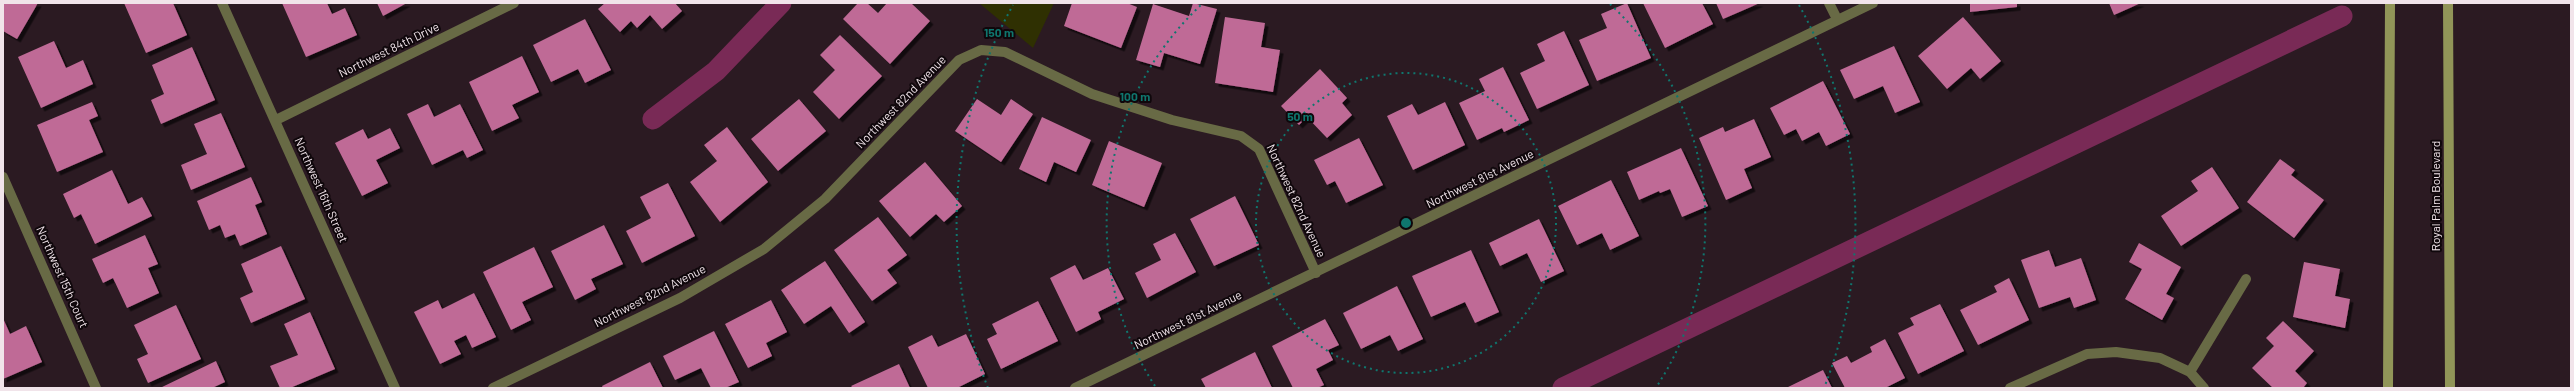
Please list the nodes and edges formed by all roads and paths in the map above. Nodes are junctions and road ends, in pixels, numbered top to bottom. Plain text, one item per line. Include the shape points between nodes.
1 (222, 3) edge
2 (514, 3) edge
3 (1829, 3) edge
4 (1874, 3) edge
5 (2390, 3) edge
6 (2448, 3) edge
7 (1837, 19) junction
8 (276, 120) junction
9 (3, 178) edge
10 (1316, 273) junction
11 (2246, 279) dead end
12 (2190, 372) junction
13 (92, 387) edge
14 (395, 388) edge
15 (493, 388) edge
16 (1076, 388) edge
17 (2010, 388) edge
18 (2204, 388) edge
19 (2388, 388) edge
20 (2450, 388) edge

1 - 8 street, Northwest 16th Street
2 - 8 street, Northwest 84th Drive
3 - 7 street
4 - 7 street, Northwest 81st Avenue
5 - 19 main road
6 - 20 main road, Royal Palm Boulevard
7 - 10 street, Northwest 81st Avenue
8 - 14 street, Northwest 16th Street
9 - 13 street, Northwest 15th Court
10 - 15 street, Northwest 82nd Avenue via 1259,149 1241,136 1172,120 1092,94 1005,52 981,50 959,60 825,199 764,249 680,298
10 - 16 street, Northwest 81st Avenue
11 - 12 street
12 - 17 street via 2160,358 2116,352 2087,354
12 - 18 street

